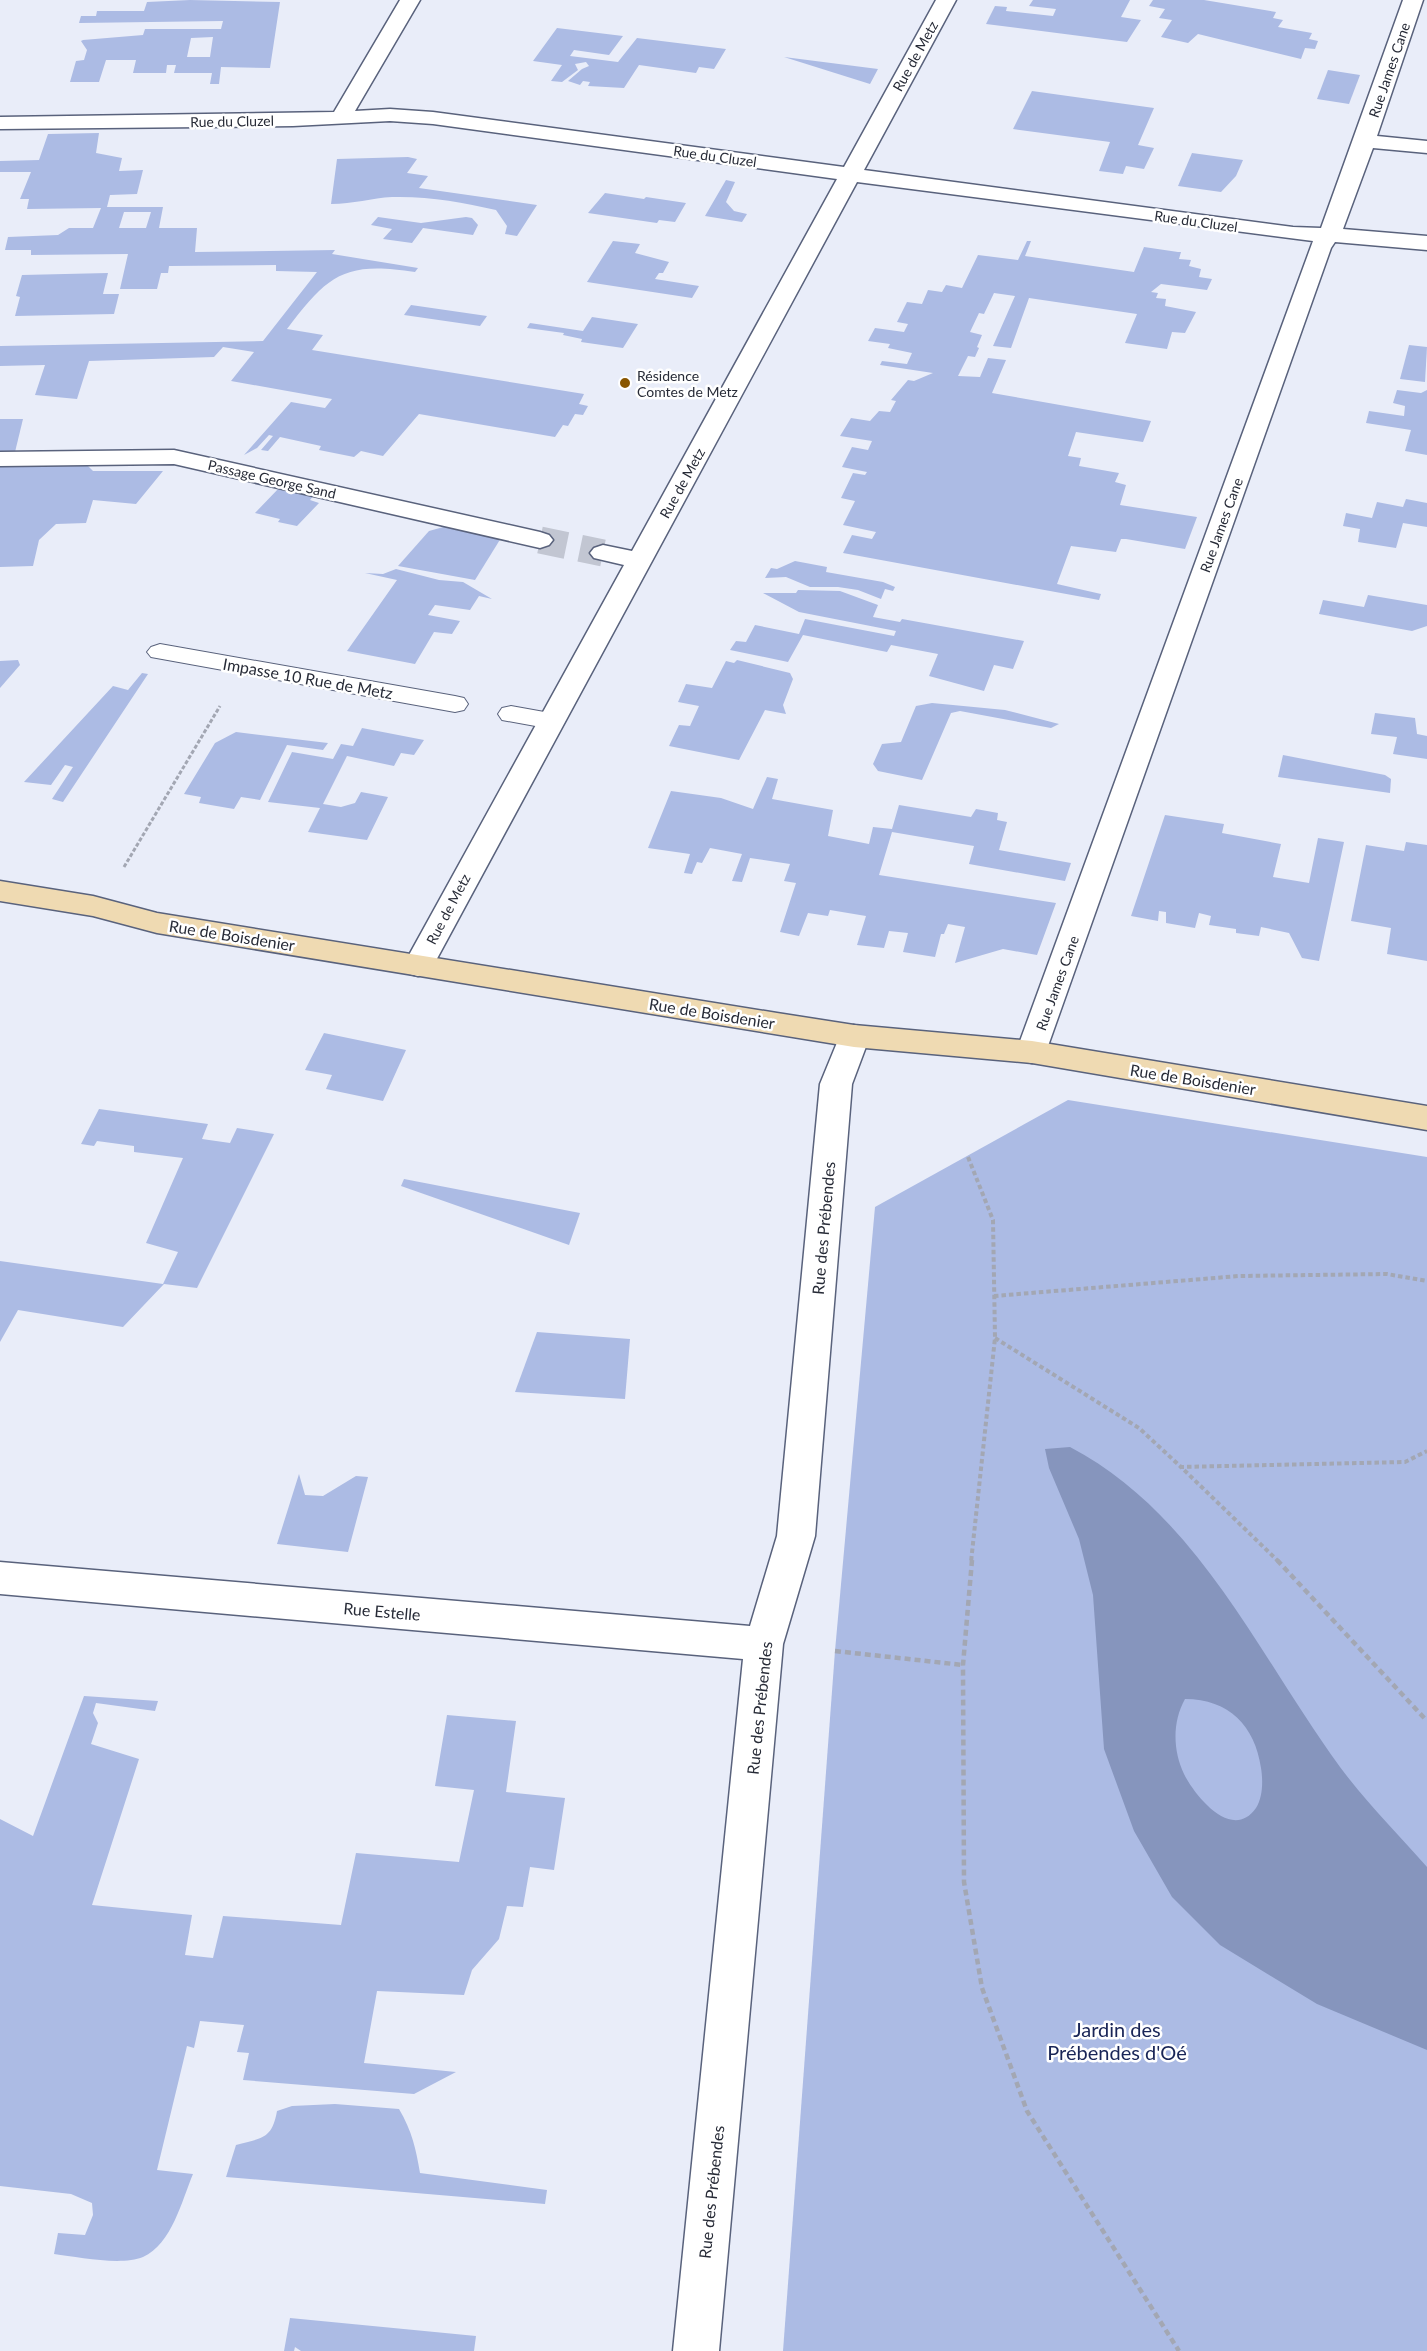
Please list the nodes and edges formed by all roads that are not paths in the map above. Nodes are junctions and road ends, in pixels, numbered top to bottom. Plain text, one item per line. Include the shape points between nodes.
1 (410, 0) edge
2 (946, 0) edge
3 (1413, 0) edge
4 (343, 117) junction
5 (0, 123) edge
6 (1364, 141) junction
7 (1427, 147) edge
8 (850, 174) junction
9 (1328, 235) junction
10 (1427, 243) edge
11 (0, 459) edge
12 (540, 540) tunnel mouth
13 (603, 553) tunnel mouth
14 (639, 560) junction
15 (160, 652) dead end
16 (455, 704) dead end
17 (511, 714) dead end
18 (552, 721) junction
19 (0, 891) edge
20 (418, 966) junction
21 (854, 1036) junction
22 (1032, 1052) junction
23 (1427, 1118) edge
24 (2, 1582) edge
25 (764, 1644) junction
26 (696, 2351) edge

1 - 4 street via 345,106
2 - 8 street, Rue de Metz
3 - 6 street, Rue James Cane
4 - 5 street, Rue du Cluzel
4 - 8 street, Rue du Cluzel via 434,118
6 - 7 street
6 - 9 street, Rue James Cane via 1337,221
8 - 9 street, Rue du Cluzel via 1293,234
8 - 14 street, Rue de Metz
9 - 10 street, Rue du Cluzel
9 - 22 street, Rue James Cane via 1316,259
11 - 12 street, Passage George Sand via 174,457
13 - 14 street
14 - 18 street, Rue de Metz
15 - 16 lane, Impasse 10 Rue de Metz
17 - 18 lane
18 - 20 street, Rue de Metz
19 - 20 street, Rue de Boisdenier via 93,906 157,923
20 - 21 street, Rue de Boisdenier
21 - 22 street, Rue de Boisdenier
21 - 25 street, Rue des Prébendes via 836,1084 796,1536
22 - 23 street, Rue de Boisdenier
24 - 25 street, Rue Estelle
25 - 26 street, Rue des Prébendes

